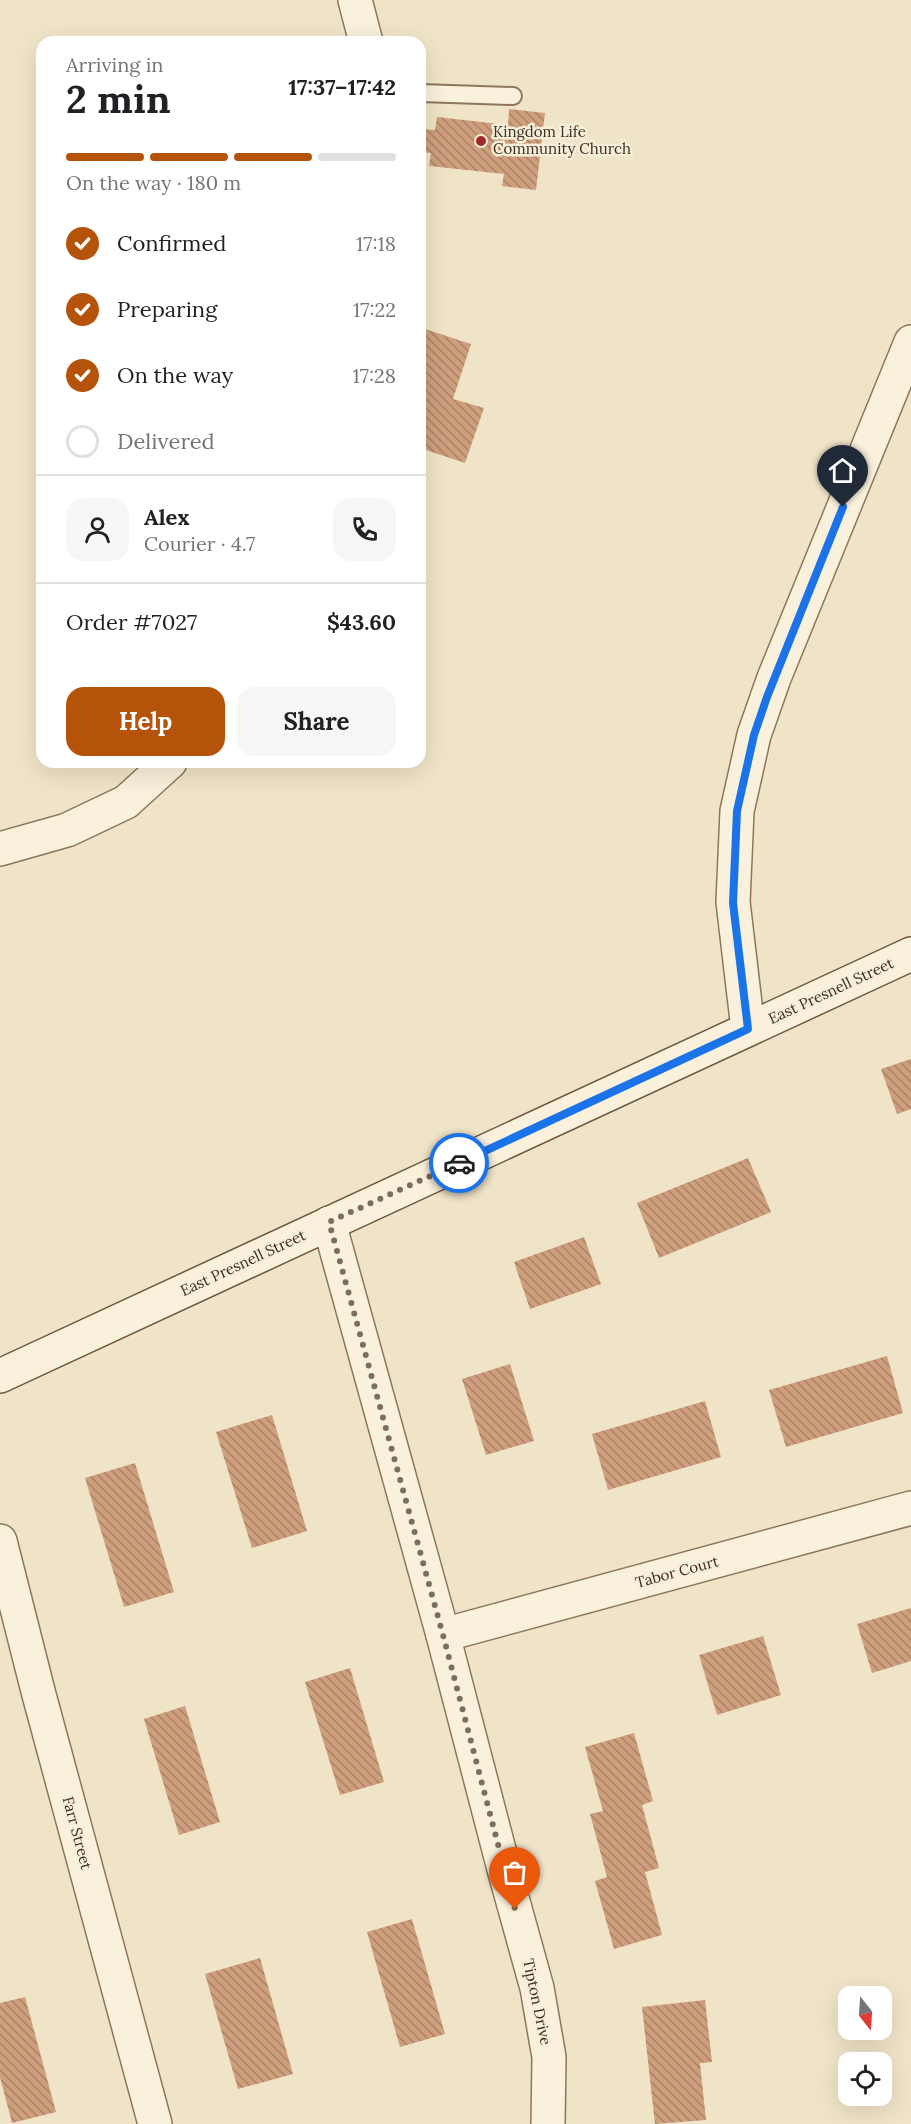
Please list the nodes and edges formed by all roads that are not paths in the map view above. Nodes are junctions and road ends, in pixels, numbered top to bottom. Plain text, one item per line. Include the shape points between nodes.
1 (355, 0) edge
2 (364, 36) edge
3 (426, 93) edge
4 (513, 96) dead end
5 (911, 342) edge
6 (163, 768) edge
7 (0, 849) edge
8 (911, 954) edge
9 (748, 1029) junction
10 (329, 1222) junction
11 (0, 1376) edge
12 (911, 1508) edge
13 (0, 1541) edge
14 (443, 1635) junction
15 (155, 2124) edge
16 (548, 2124) edge

1 - 2 street
3 - 4 lane
5 - 9 street via 754,735 737,811 733,903
6 - 7 street via 126,802 67,830
8 - 9 street, East Presnell Street
9 - 10 street, East Presnell Street
10 - 11 street, East Presnell Street
10 - 14 street, Tipton Drive
12 - 14 street, Tabor Court
13 - 15 street, Farr Street
14 - 16 street, Tipton Drive via 537,1988 549,2056

